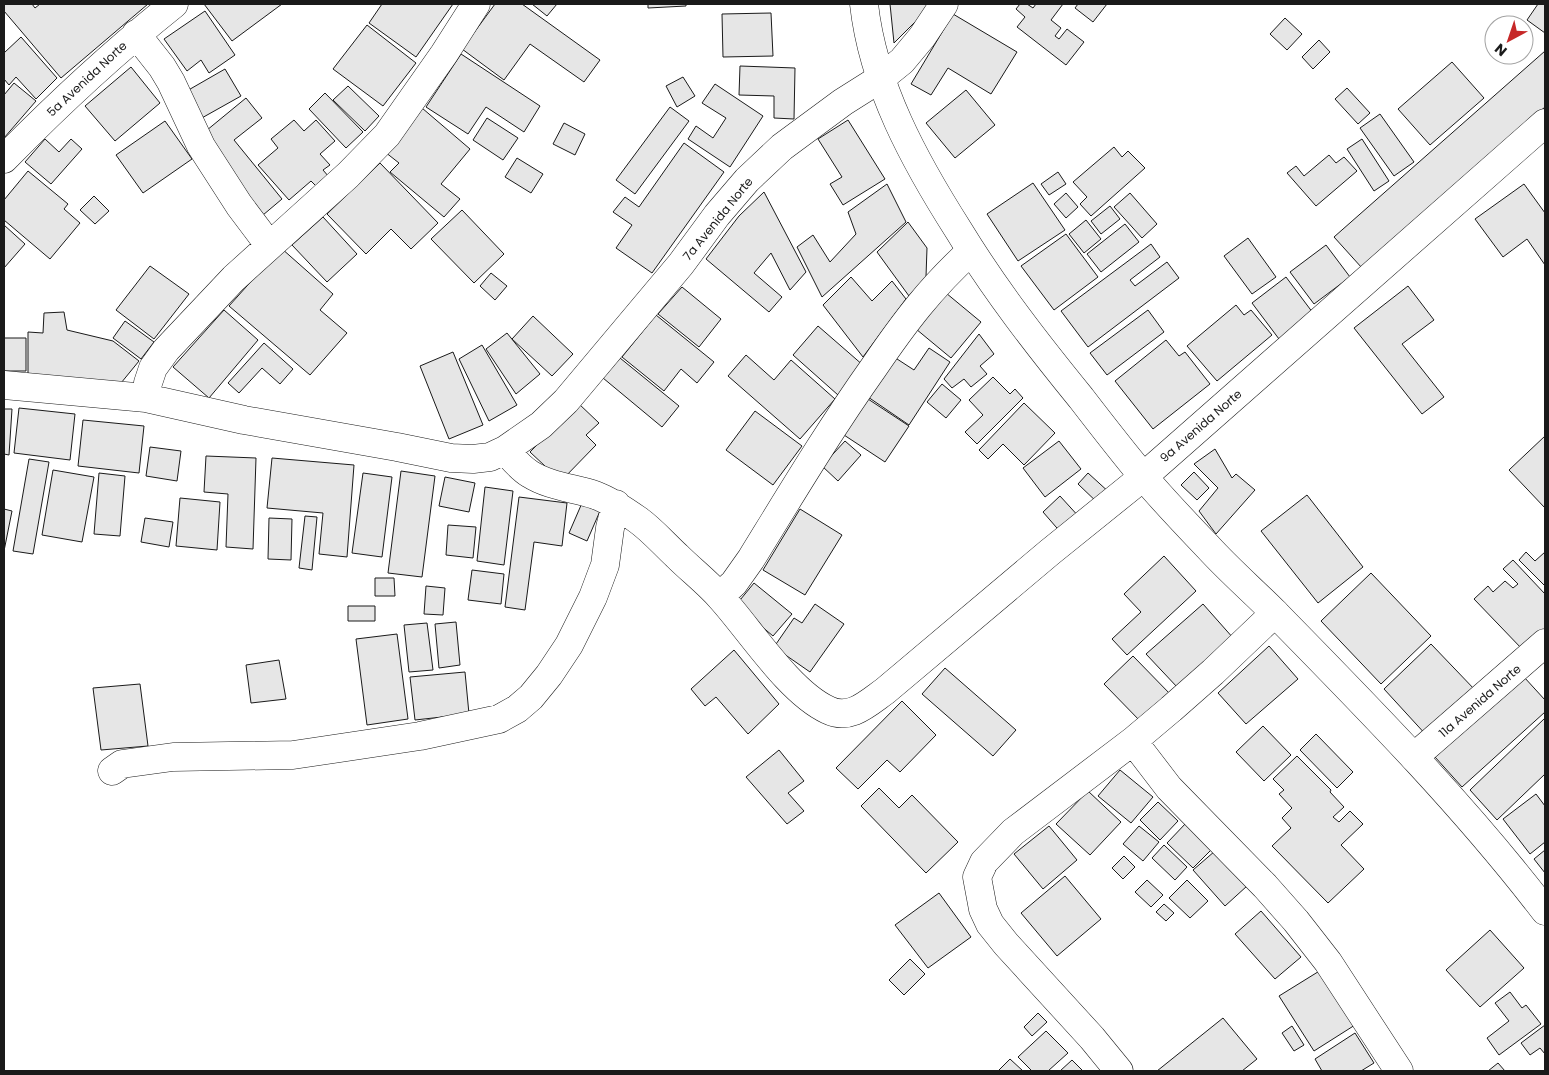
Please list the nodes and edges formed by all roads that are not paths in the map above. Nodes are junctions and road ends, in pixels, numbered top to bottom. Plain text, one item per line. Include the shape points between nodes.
1 (174, 4) edge
2 (476, 4) edge
3 (864, 4) edge
4 (944, 4) edge
5 (136, 34) junction
6 (881, 78) junction
7 (1545, 123) edge
8 (4, 158) edge
9 (268, 245) junction
10 (971, 251) junction
11 (4, 385) edge
12 (146, 398) junction
13 (505, 450) junction
14 (1143, 477) junction
15 (616, 504) junction
16 (720, 596) junction
17 (1275, 613) junction
18 (1545, 643) edge
19 (1133, 741) junction
20 (1414, 757) junction
21 (112, 771) dead end
22 (1545, 911) edge
23 (1119, 1071) edge
24 (1399, 1071) edge

1 - 5 street, 5a Avenida Norte
2 - 9 street via 387,135 348,175
3 - 6 street
4 - 6 street, 7a Avenida Norte via 902,61
5 - 8 street, 5a Avenida Norte
5 - 9 street via 162,67 201,146
6 - 10 street via 922,170
6 - 13 street, 7a Avenida Norte via 782,147 747,180 566,401 541,425
7 - 14 street, 9a Avenida Norte
9 - 12 street via 166,350 153,368
10 - 14 street via 1001,296
10 - 16 street via 947,272 910,315 850,400 751,559
11 - 12 street, 7a Avenida Norte
12 - 13 street, 7a Avenida Norte via 244,420 451,458 490,457
13 - 15 street via 531,475
14 - 16 street, 9a Avenida Norte via 885,691 859,709 845,714 816,704 802,692
14 - 17 street
15 - 16 street via 640,521
15 - 21 street via 602,573 569,646 531,697 499,719 420,736 294,756 173,757 122,764
17 - 19 street
17 - 20 street
18 - 20 street, 11a Avenida Norte
19 - 23 street via 1013,832 984,862 977,877 983,909 990,924
19 - 24 street via 1169,788 1296,921 1328,962
20 - 22 street via 1512,868

